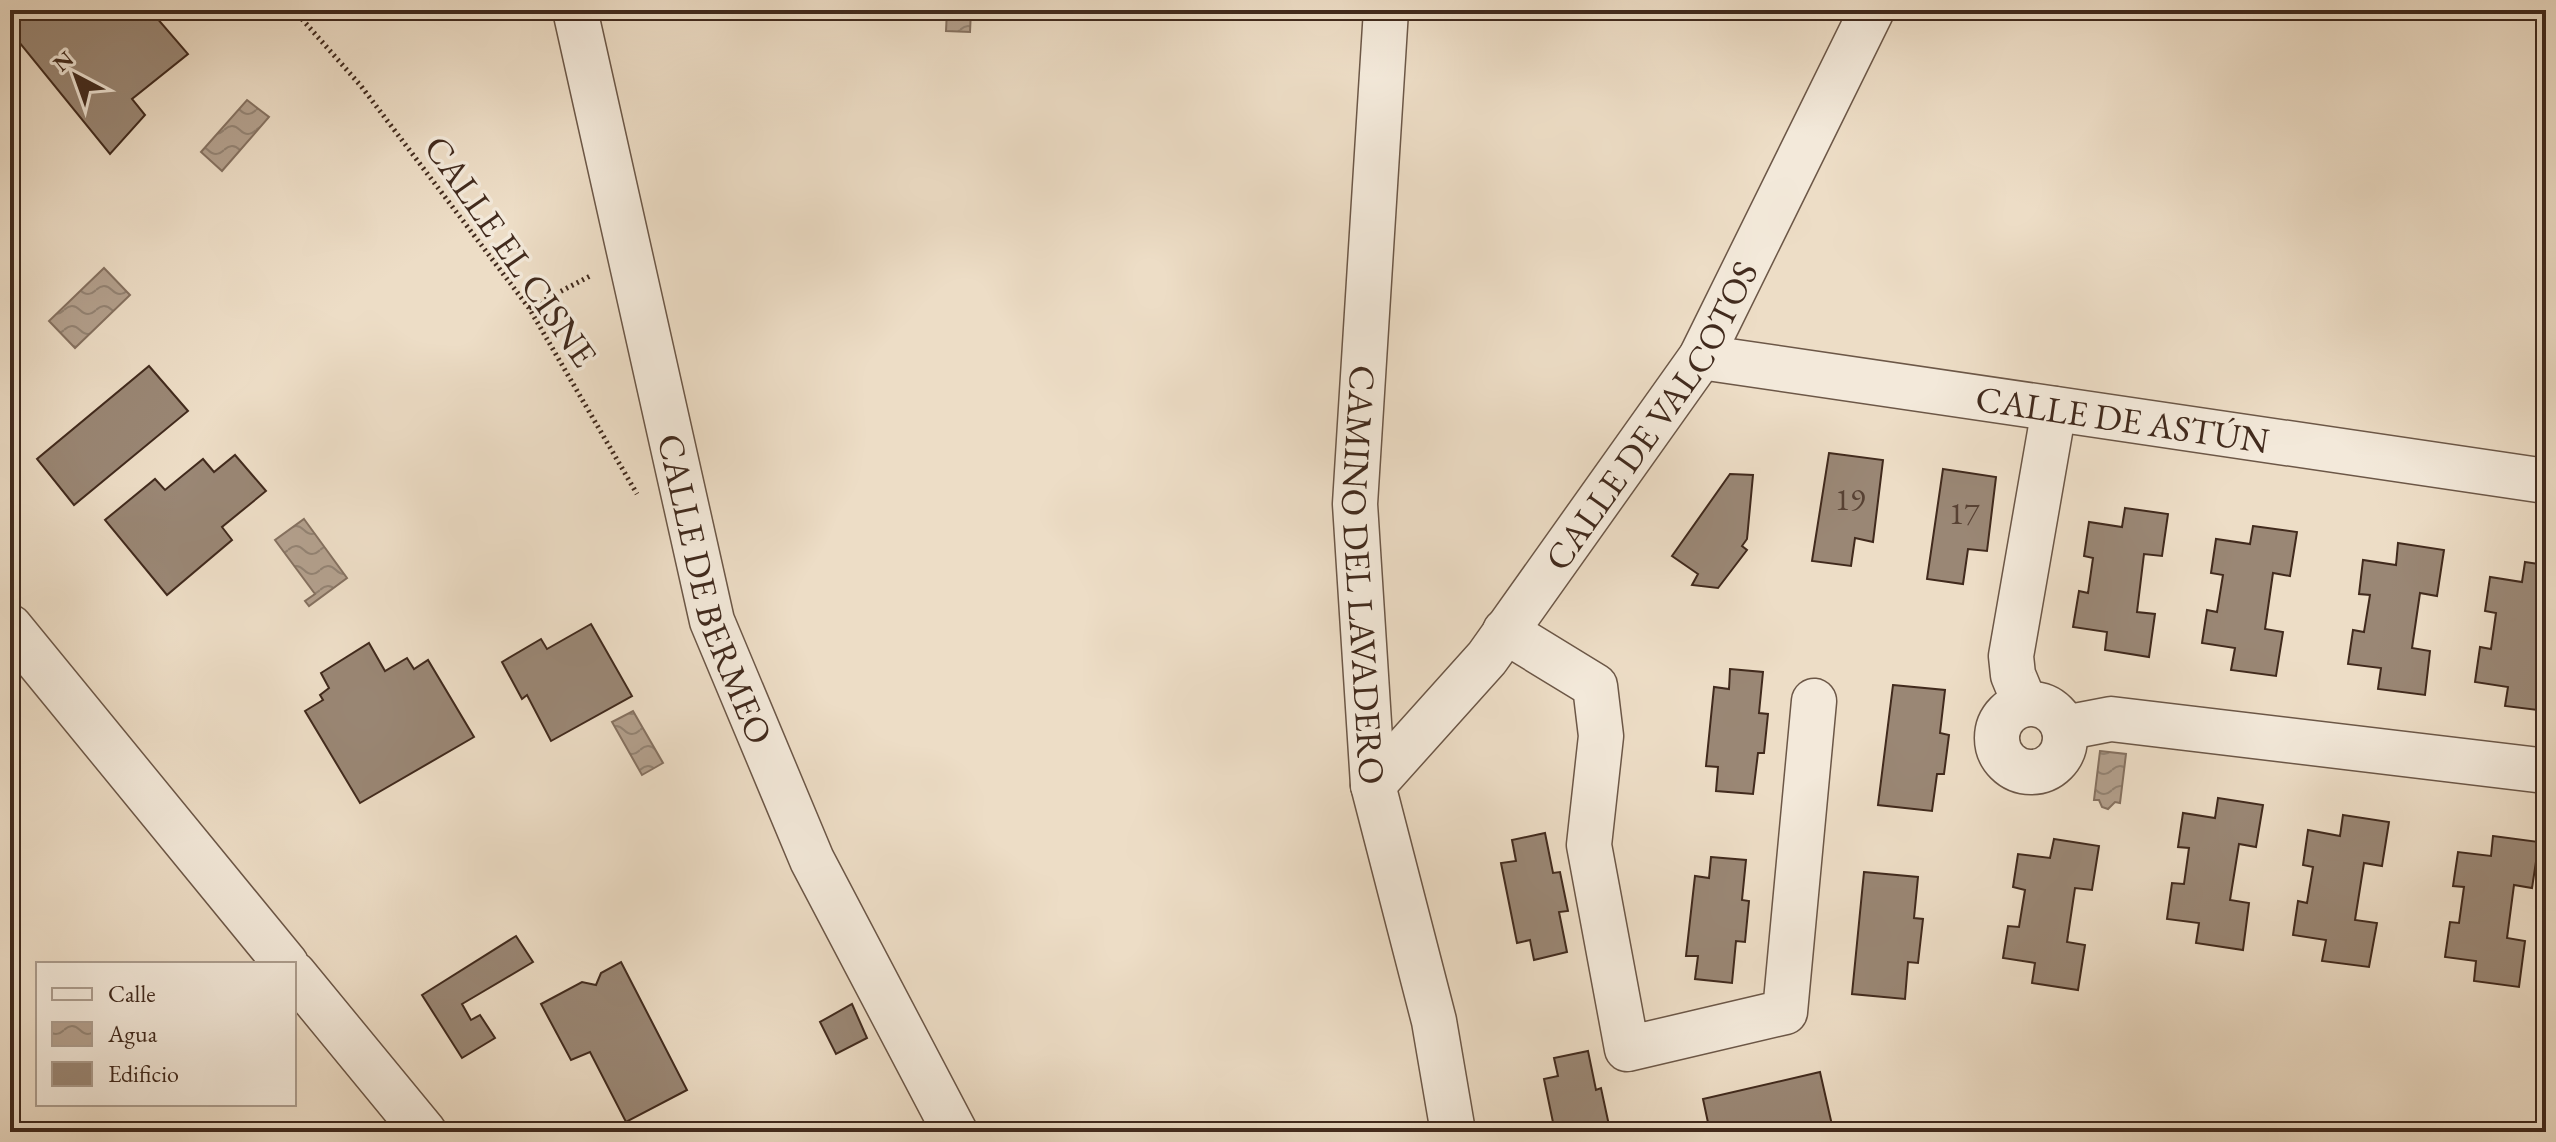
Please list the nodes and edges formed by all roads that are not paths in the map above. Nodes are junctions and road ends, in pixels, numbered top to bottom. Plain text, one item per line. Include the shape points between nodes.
1 (575, 10) edge
2 (1386, 10) edge
3 (1872, 10) edge
4 (1701, 357) junction
5 (2054, 409) junction
6 (2546, 481) edge
7 (10, 627) edge
8 (1505, 631) junction
9 (1814, 701) dead end
10 (2025, 704) junction
11 (2064, 728) junction
12 (2546, 771) edge
13 (1373, 785) junction
14 (284, 962) edge
15 (296, 976) edge
16 (424, 1132) edge
17 (955, 1132) edge
18 (1453, 1132) edge

1 - 17 street, CALLE DE BERMEO via 712,621 812,860
2 - 13 street, CAMINO DEL LAVADERO via 1355,504
3 - 4 street, CALLE DE VALCOTOS
4 - 5 street, CALLE DE ASTÚN
4 - 8 street, CALLE DE VALCOTOS
5 - 6 street, CALLE DE ASTÚN
5 - 10 street via 2011,656
7 - 14 street
8 - 9 street via 1595,686 1601,736 1589,845 1627,1049 1785,1012
8 - 13 street, CALLE DE VALCOTOS
10 - 11 street via 2049,708
10 - 11 street via 2004,717 1997,741 2000,753 2019,770 2044,770 2055,763 2062,753
11 - 12 street via 2111,719
13 - 18 street, CAMINO DEL LAVADERO via 1434,1021
15 - 16 street

